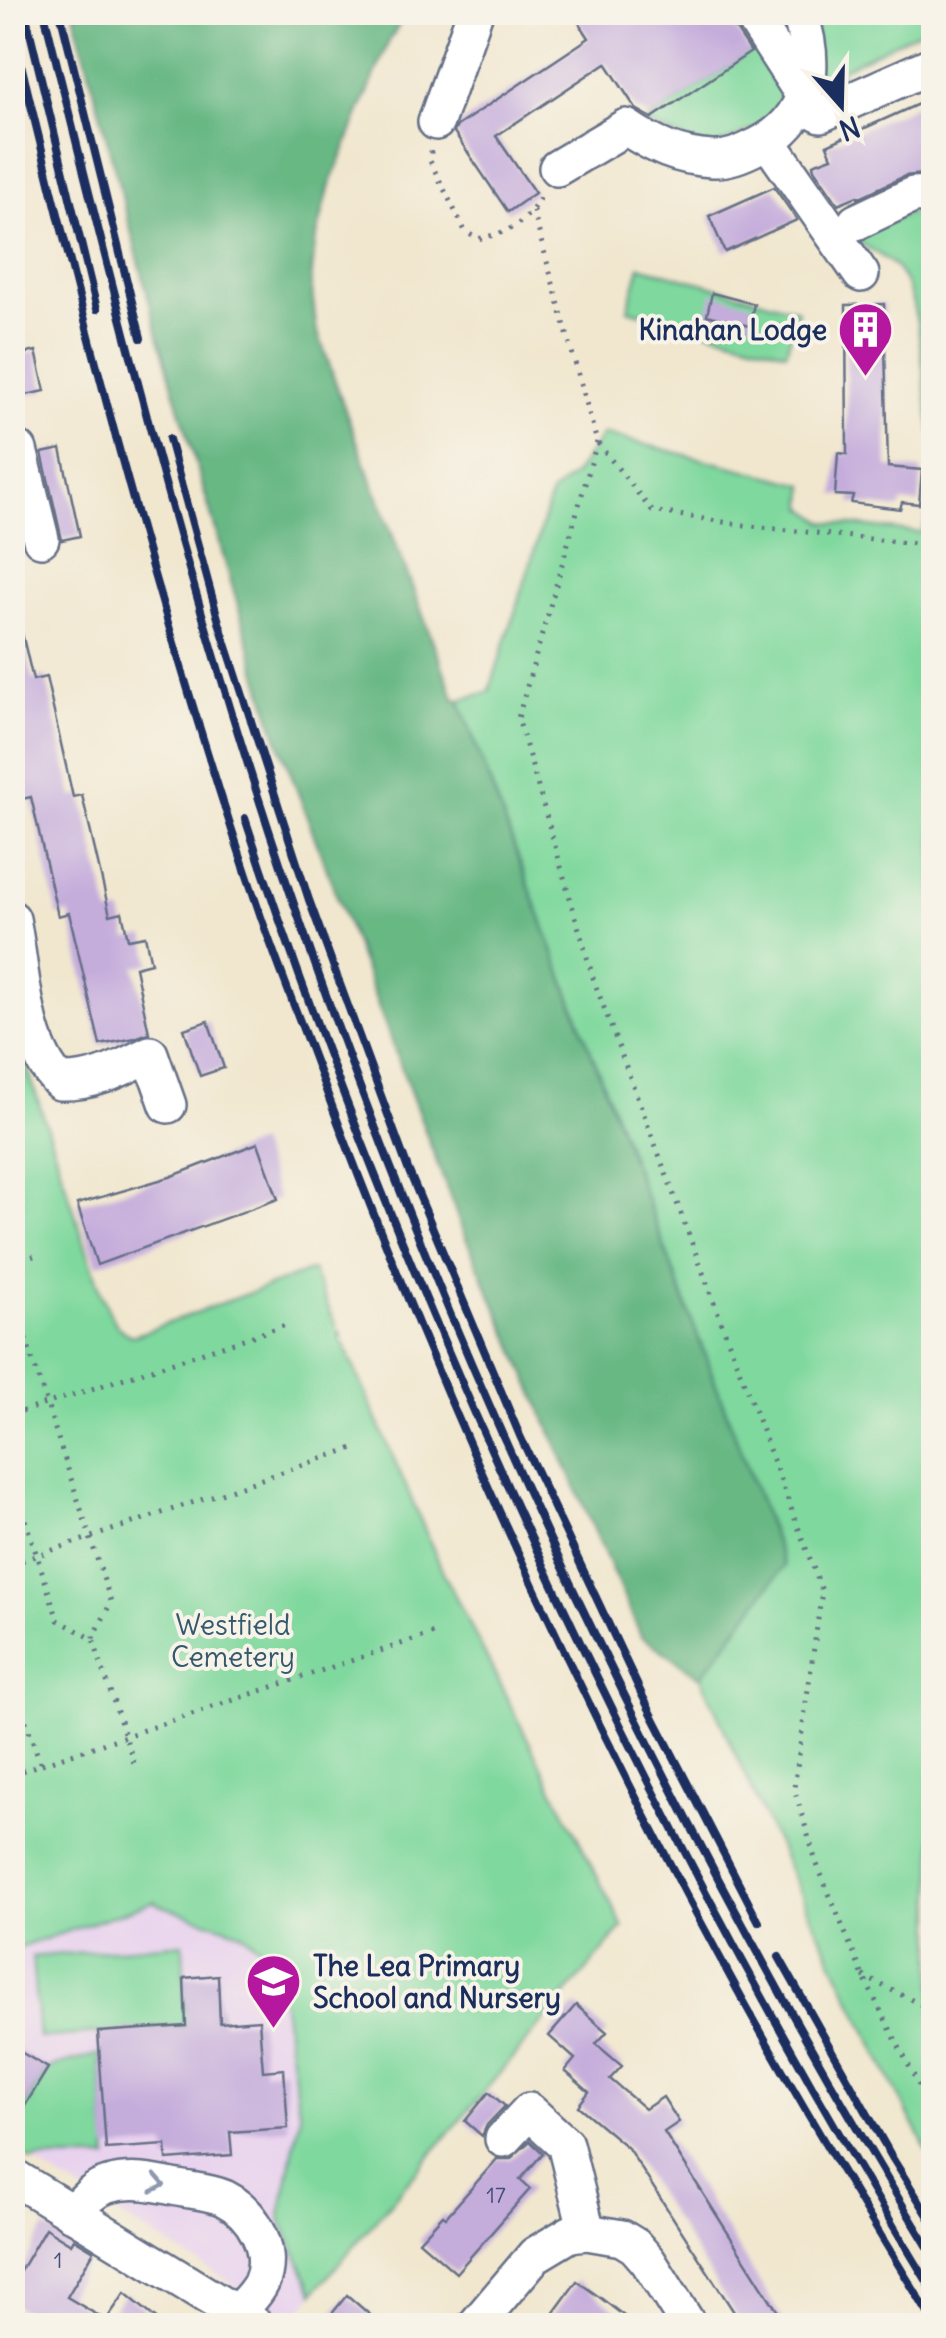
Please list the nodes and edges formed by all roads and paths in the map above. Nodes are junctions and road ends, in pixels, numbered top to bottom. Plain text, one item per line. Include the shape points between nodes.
1 (475, 12) edge
2 (750, 12) edge
3 (799, 12) edge
4 (934, 64) edge
5 (803, 100) junction
6 (436, 122) joint
7 (768, 141) junction
8 (557, 168) joint
9 (934, 194) edge
10 (533, 212) junction
11 (856, 222) dead end
12 (861, 274) dead end
13 (597, 442) junction
14 (12, 451) edge
15 (41, 538) dead end
16 (934, 546) edge
17 (12, 919) edge
18 (168, 1104) dead end
19 (12, 1222) edge
20 (34, 1256) dead end
21 (24, 1259) junction
22 (12, 1262) edge
23 (12, 1312) edge
24 (286, 1325) dead end
25 (47, 1404) junction
26 (12, 1415) edge
27 (359, 1446) dead end
28 (12, 1480) edge
29 (90, 1538) junction
30 (37, 1556) junction
31 (12, 1564) edge
32 (440, 1631) dead end
33 (92, 1640) junction
34 (12, 1681) edge
35 (125, 1737) junction
36 (41, 1765) junction
37 (135, 1766) dead end
38 (12, 1774) edge
39 (864, 1976) junction
40 (934, 2007) edge
41 (934, 2116) edge
42 (503, 2138) dead end
43 (15, 2184) edge
44 (72, 2214) junction
45 (587, 2232) junction
46 (246, 2320) edge
47 (475, 2326) edge
48 (689, 2326) edge

1 - 6 street
2 - 5 street
3 - 5 street via 809,76
4 - 5 street via 820,114
5 - 7 street
6 - 10 path via 430,162 465,232 477,239 505,233
7 - 8 street via 716,160 650,144 626,127
7 - 12 street
8 - 10 path
9 - 11 street via 913,195
10 - 13 path
13 - 16 path via 652,511
13 - 39 path via 518,718 594,981 822,1591 794,1788 816,1862
14 - 15 street via 19,450
17 - 18 street via 42,1060 60,1082 82,1083 150,1054
19 - 21 path
20 - 21 path
21 - 22 path
23 - 25 path
24 - 25 path
25 - 26 path
25 - 29 path
27 - 29 path
28 - 30 path
29 - 30 path
29 - 33 path via 111,1602
30 - 31 path
30 - 33 path via 58,1620
32 - 35 path
33 - 35 path
34 - 36 path
35 - 36 path
35 - 37 path
36 - 38 path
39 - 40 path
39 - 41 path
42 - 45 street via 529,2111 565,2144
43 - 44 street
44 - 46 street
44 -> 46 street via 106,2185 138,2180 221,2196 238,2206 258,2228 266,2263
45 - 47 street via 534,2255
45 - 48 street via 634,2246

